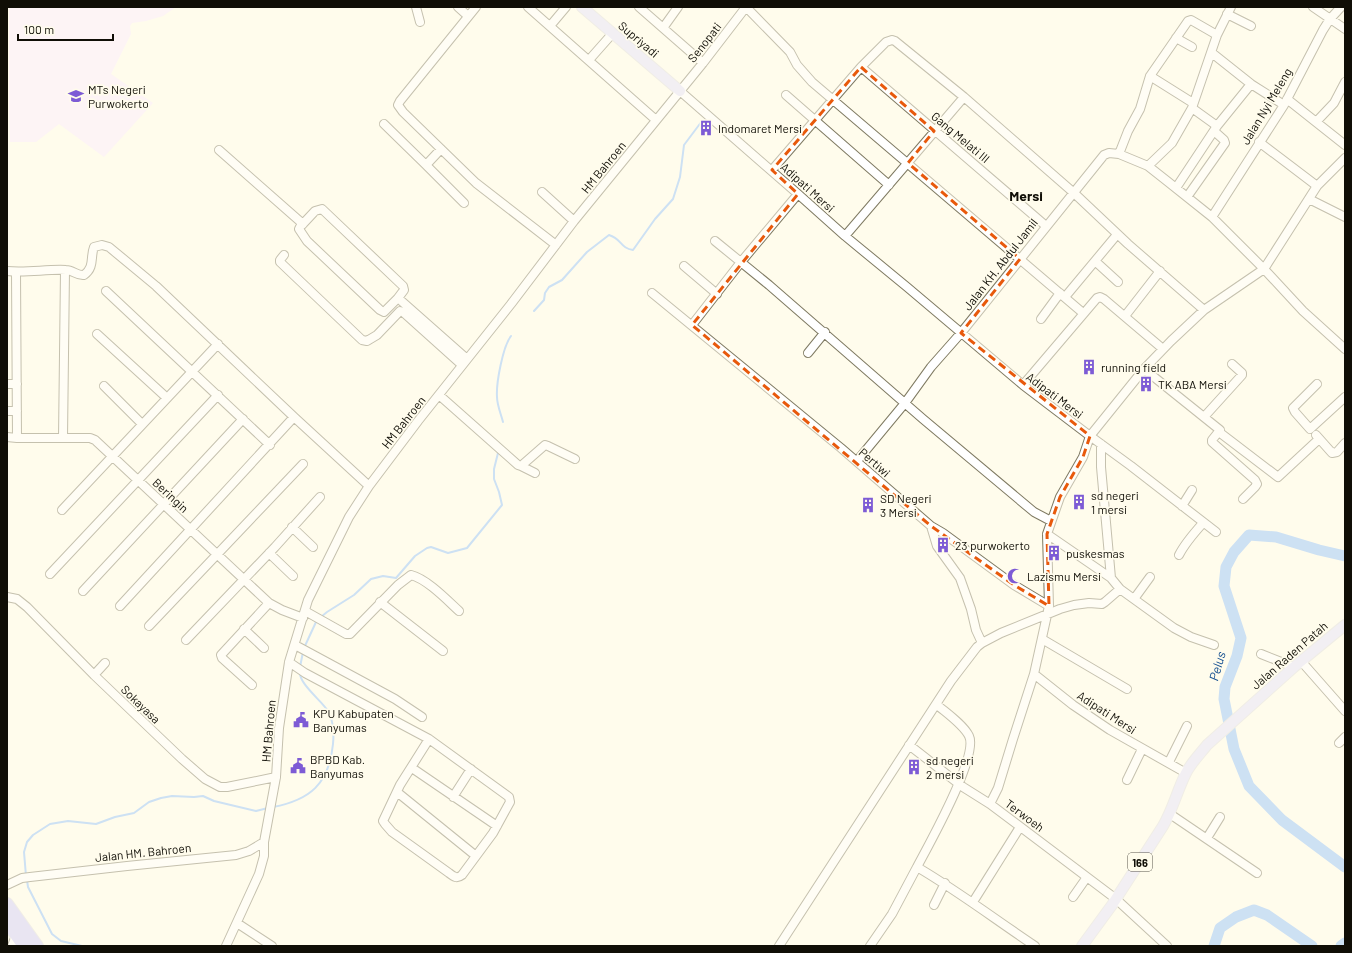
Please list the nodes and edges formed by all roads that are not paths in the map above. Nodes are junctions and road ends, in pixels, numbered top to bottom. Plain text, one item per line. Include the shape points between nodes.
1 (416, 7) edge
2 (458, 7) edge
3 (476, 7) edge
4 (528, 7) edge
5 (566, 7) edge
6 (582, 7) edge
7 (640, 7) edge
8 (678, 7) edge
9 (746, 7) edge
10 (1314, 7) edge
11 (1341, 7) edge
12 (1229, 11) edge
13 (468, 16) junction
14 (1330, 19) junction
15 (420, 22) dead end
16 (550, 26) junction
17 (1251, 26) dead end
18 (663, 28) junction
19 (1345, 29) edge
20 (612, 34) junction
21 (1217, 35) junction
22 (1176, 38) junction
23 (1192, 48) dead end
24 (1212, 53) junction
25 (589, 60) junction
26 (703, 64) junction
27 (861, 67) junction
28 (1150, 76) junction
29 (1345, 82) edge
30 (1251, 84) junction
31 (680, 90) junction
32 (786, 95) dead end
33 (964, 97) junction
34 (832, 99) junction
35 (1285, 102) junction
36 (1193, 105) junction
37 (656, 120) junction
38 (814, 120) junction
39 (1316, 122) junction
40 (384, 124) dead end
41 (1216, 128) junction
42 (934, 131) junction
43 (1259, 142) junction
44 (1345, 145) edge
45 (441, 149) junction
46 (219, 150) dead end
47 (1119, 154) junction
48 (1345, 158) edge
49 (908, 163) junction
50 (426, 165) junction
51 (1148, 166) junction
52 (772, 170) junction
53 (1314, 184) junction
54 (889, 185) junction
55 (1176, 188) junction
56 (542, 192) dead end
57 (1074, 193) junction
58 (798, 194) junction
59 (1187, 197) junction
60 (1309, 199) junction
61 (464, 203) dead end
62 (1212, 217) junction
63 (1345, 217) edge
64 (574, 221) junction
65 (303, 224) junction
66 (1046, 226) junction
67 (845, 236) junction
68 (1115, 237) dead end
69 (715, 241) dead end
70 (556, 245) junction
71 (284, 255) dead end
72 (1020, 259) junction
73 (1095, 261) junction
74 (741, 262) junction
75 (684, 266) dead end
76 (1261, 266) junction
77 (65, 270) junction
78 (7, 271) edge
79 (1160, 271) junction
80 (16, 272) junction
81 (1118, 282) dead end
82 (106, 291) dead end
83 (652, 292) dead end
84 (717, 294) junction
85 (1063, 295) junction
86 (398, 298) junction
87 (1201, 307) junction
88 (1083, 313) junction
89 (1125, 316) junction
90 (1041, 319) dead end
91 (692, 326) junction
92 (825, 332) junction
93 (961, 333) junction
94 (97, 334) dead end
95 (218, 344) junction
96 (1160, 347) junction
97 (1345, 349) edge
98 (808, 353) dead end
99 (464, 362) junction
100 (1232, 364) dead end
101 (1144, 369) junction
102 (192, 372) junction
103 (7, 384) edge
104 (17, 384) junction
105 (1317, 384) dead end
106 (1023, 385) junction
107 (104, 386) dead end
108 (218, 395) junction
109 (439, 395) junction
110 (1345, 397) edge
111 (167, 398) junction
112 (905, 403) junction
113 (7, 411) edge
114 (17, 411) junction
115 (294, 417) junction
116 (1204, 417) junction
117 (243, 418) junction
118 (142, 424) junction
119 (1310, 429) junction
120 (1220, 432) junction
121 (1088, 435) junction
122 (7, 437) edge
123 (17, 438) junction
124 (63, 438) junction
125 (1319, 439) junction
126 (1345, 443) edge
127 (1101, 444) junction
128 (270, 445) junction
129 (112, 457) junction
130 (575, 459) dead end
131 (857, 461) junction
132 (303, 464) dead end
133 (520, 466) junction
134 (535, 473) dead end
135 (138, 481) junction
136 (369, 486) junction
137 (1192, 490) dead end
138 (320, 497) dead end
139 (1243, 499) dead end
140 (164, 504) junction
141 (1182, 506) junction
142 (62, 510) dead end
143 (1046, 519) junction
144 (1204, 523) junction
145 (931, 526) junction
146 (292, 527) junction
147 (191, 530) junction
148 (1216, 532) dead end
149 (1047, 534) junction
150 (313, 547) dead end
151 (269, 553) junction
152 (217, 555) junction
153 (1179, 555) dead end
154 (50, 574) dead end
155 (293, 576) dead end
156 (1150, 577) dead end
157 (1111, 578) junction
158 (244, 580) junction
159 (1120, 589) junction
160 (83, 591) dead end
161 (7, 597) edge
162 (1134, 599) junction
163 (380, 602) junction
164 (269, 603) junction
165 (1046, 604) junction
166 (120, 606) dead end
167 (459, 611) dead end
168 (306, 615) junction
169 (1048, 615) junction
170 (1345, 625) edge
171 (150, 626) dead end
172 (244, 629) junction
173 (1042, 639) junction
174 (186, 640) dead end
175 (982, 643) junction
176 (1214, 645) dead end
177 (297, 647) junction
178 (264, 648) dead end
179 (443, 651) dead end
180 (1262, 654) dead end
181 (105, 663) dead end
182 (292, 664) junction
183 (1298, 664) junction
184 (1034, 674) junction
185 (94, 675) junction
186 (252, 685) dead end
187 (1127, 689) dead end
188 (936, 704) junction
189 (1345, 711) edge
190 (422, 716) dead end
191 (1187, 726) dead end
192 (429, 739) junction
193 (909, 745) junction
194 (1142, 749) junction
195 (1169, 762) junction
196 (412, 768) junction
197 (471, 769) junction
198 (1186, 773) junction
199 (276, 777) junction
200 (1127, 780) dead end
201 (961, 785) junction
202 (397, 792) junction
203 (454, 797) junction
204 (990, 804) junction
205 (1170, 814) junction
206 (1220, 817) dead end
207 (497, 826) junction
208 (1020, 827) junction
209 (1206, 838) junction
210 (264, 842) junction
211 (476, 856) junction
212 (917, 867) junction
213 (1257, 873) dead end
214 (1087, 877) junction
215 (945, 883) junction
216 (7, 885) edge
217 (1073, 897) dead end
218 (1116, 899) junction
219 (973, 902) junction
220 (7, 904) edge
221 (934, 905) dead end
222 (7, 922) edge
223 (237, 923) junction
224 (14, 940) edge
225 (24, 946) edge
226 (37, 946) edge
227 (226, 946) edge
228 (272, 946) edge
229 (779, 946) edge
230 (870, 946) edge
231 (1035, 946) edge
232 (1082, 946) edge
233 (1167, 946) edge

1 - 15 street
2 - 13 street
3 - 13 street
4 - 16 street
5 - 16 street
6 - 20 main road, Supriyadi
7 - 18 street
8 - 18 street
9 - 26 street, Senopati
9 - 34 street via 790,52 800,69
10 - 14 street
11 - 14 street, Jalan Nyi Meleng
12 - 17 street
12 - 21 street
13 - 45 street via 398,105
14 - 19 street
14 - 35 street, Jalan Nyi Meleng
16 - 25 street
18 - 26 street
20 - 25 street
20 - 31 main road, Supriyadi
21 - 22 street via 1190,20
21 - 24 street
22 - 23 street
22 - 28 street
24 - 30 street
24 - 36 street
25 - 37 street
26 - 31 street, Senopati
27 - 33 street via 886,42 892,40
27 - 34 street
27 - 42 street, Gang Melati III
28 - 36 street
28 - 47 street via 1140,109
29 - 39 street via 1334,103
30 - 35 street
30 - 41 street
31 - 37 street, HM Bahroen
31 - 52 street, Adipati Mersi
32 - 38 street
33 - 42 street
33 - 57 street
34 - 38 street
34 - 49 street
35 - 39 street
35 - 43 street, Jalan Nyi Meleng
36 - 41 street
36 - 51 street via 1172,143
37 - 64 street, HM Bahroen
38 - 52 street
38 - 54 street
39 - 44 street
40 - 50 street
41 - 55 street
41 - 59 street via 1225,144
42 - 49 street
42 - 66 street, Gang Melati III
43 - 53 street
43 - 62 street, Jalan Nyi Meleng
45 - 50 street
45 - 70 street via 476,183
46 - 65 street
47 - 51 street
47 - 57 street, Jalan KH. Abdul Jamil via 1104,155
48 - 53 street
49 - 54 street
49 - 72 street
50 - 61 street
51 - 55 street
52 - 58 street, Adipati Mersi
53 - 60 street
54 - 67 street
55 - 59 street
56 - 64 street
57 - 66 street, Jalan KH. Abdul Jamil
57 - 79 street
58 - 67 street, Adipati Mersi
58 - 74 street
59 - 62 street
60 - 63 street
60 - 76 street
62 - 76 street
64 - 70 street, HM Bahroen
65 - 86 street via 299,229 307,241 380,310 384,312
65 - 86 street via 315,211 322,209 403,286 404,290
66 - 72 street, Jalan KH. Abdul Jamil
67 - 93 street, Adipati Mersi
68 - 73 street
69 - 74 street
70 - 99 street, HM Bahroen
71 - 99 street via 280,262 362,340 367,342 377,335 400,311
72 - 85 street
72 - 93 street, Jalan KH. Abdul Jamil
73 - 81 street
73 - 85 street
74 - 84 street
74 - 92 street
75 - 84 street
76 - 87 street
76 - 97 street via 1303,311
77 - 80 street
77 - 95 street via 84,275 92,264 94,247 102,245 109,248 156,286
77 - 124 street
78 - 80 street
79 - 87 street
79 - 89 street
80 - 104 street
82 - 102 street
83 - 91 street, Pertiwi
84 - 91 street
85 - 88 street
85 - 90 street
86 - 99 street
87 - 96 street
88 - 89 street via 1100,297
88 - 106 street
89 - 96 street
91 - 131 street, Pertiwi
92 - 98 street
92 - 112 street
93 - 106 street, Adipati Mersi
93 - 112 street, Jalan KH. Abdul Jamil via 931,367
94 - 111 street
95 - 102 street
95 - 115 street
96 - 101 street
99 - 109 street, HM Bahroen
100 - 116 street via 1242,375
101 - 116 street
101 - 121 street
102 - 108 street
102 - 111 street
103 - 104 street
104 - 114 street
105 - 119 street via 1293,408
106 - 121 street, Adipati Mersi
107 - 118 street
108 - 117 street
108 - 135 street
109 - 133 street
109 - 136 street, HM Bahroen
110 - 119 street
111 - 118 street
112 - 131 street, Jalan KH. Abdul Jamil
112 - 143 street
113 - 114 street
114 - 123 street
115 - 128 street
115 - 136 street
116 - 120 street
117 - 128 street
117 - 140 street
118 - 129 street
119 - 125 street
120 - 125 street via 1278,477
120 - 139 street via 1212,442 1257,484
121 - 127 street, Adipati Mersi
121 - 143 street via 1083,457
122 - 123 street, Beringin
123 - 124 street, Beringin
124 - 129 street, Beringin via 93,438
125 - 126 street via 1332,453 1337,452
127 - 141 street, Adipati Mersi
127 - 157 street
128 - 147 street
129 - 135 street, Beringin
129 - 142 street
130 - 133 street via 544,445
131 - 145 street, Pertiwi
132 - 152 street
133 - 134 street
135 - 140 street, Beringin
135 - 154 street
136 - 168 street, HM Bahroen via 349,517 312,592
137 - 141 street
138 - 146 street
140 - 147 street, Beringin
140 - 160 street
141 - 144 street, Adipati Mersi
143 - 149 street
144 - 148 street, Adipati Mersi
144 - 153 street
145 - 165 street, Pertiwi via 1014,585
145 - 175 street via 937,546 960,578 974,626
146 - 150 street
146 - 151 street
147 - 152 street, Beringin
147 - 166 street
149 - 157 street
149 - 165 street
151 - 155 street
151 - 158 street
152 - 158 street, Beringin
152 - 171 street
156 - 162 street
157 - 159 street
158 - 164 street, Beringin
158 - 174 street
159 - 162 street
159 - 169 street via 1102,604 1074,605
161 - 185 street, Sokayasa via 22,603
162 - 176 street via 1174,628
163 - 167 street via 411,575 425,582
163 - 168 street, Beringin via 350,634
163 - 179 street
164 - 168 street, Beringin via 282,610
164 - 172 street
165 - 169 street
168 - 177 street, HM Bahroen
169 - 173 street
169 - 175 street
170 - 183 main road, Jalan Raden Patah / 166
172 - 178 street
172 - 186 street via 221,656
173 - 184 street
173 - 187 street
175 - 188 street
177 - 182 street, HM Bahroen
177 - 190 street
180 - 183 street
181 - 185 street
182 - 192 street
182 - 199 street, HM Bahroen via 279,728
183 - 189 street
183 - 198 main road, Jalan Raden Patah / 166 via 1207,745
184 - 194 street, Adipati Mersi via 1072,705
184 - 204 street, Terwoeh via 998,788
185 - 199 street, Sokayasa via 205,779 220,787 227,787
188 - 193 street
188 - 201 street via 963,728 970,739
191 - 195 street
192 - 196 street
192 - 197 street
193 - 201 street
193 - 229 street
194 - 195 street, Adipati Mersi
194 - 200 street
195 - 198 street, Adipati Mersi
196 - 202 street
196 - 203 street
197 - 203 street
197 - 207 street via 509,797 510,802
198 - 205 main road, 166
199 - 210 street, HM Bahroen
201 - 204 street
201 - 212 street
202 - 211 street
202 - 211 street via 383,821 392,832 454,877 462,876
203 - 207 street
204 - 208 street, Terwoeh
205 - 209 street
205 - 218 main road, 166
206 - 209 street
207 - 211 street
208 - 214 street, Terwoeh
208 - 219 street
209 - 213 street
210 - 216 street, Jalan HM. Bahroen via 236,855 26,878
210 - 223 street via 260,874
212 - 215 street
212 - 230 street via 892,914
214 - 217 street
214 - 218 street, Terwoeh
215 - 219 street
215 - 221 street
218 - 232 main road, 166
218 - 233 street, Terwoeh
219 - 231 street via 992,918
220 - 226 highway
222 - 224 highway
223 - 227 street
223 - 228 street
224 - 225 highway

